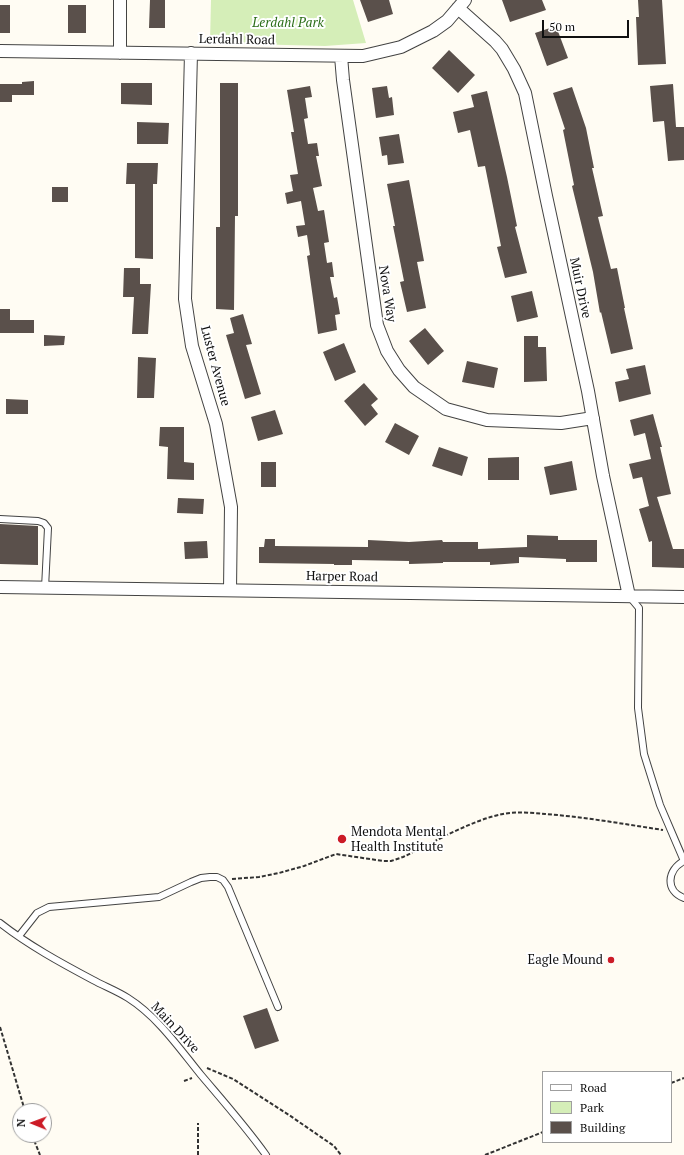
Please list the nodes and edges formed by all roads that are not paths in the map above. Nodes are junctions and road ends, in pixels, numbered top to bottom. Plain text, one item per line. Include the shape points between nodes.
1 (120, 0) edge
2 (462, 4) edge
3 (0, 51) edge
4 (120, 52) junction
5 (191, 54) junction
6 (341, 56) junction
7 (593, 418) junction
8 (0, 519) edge
9 (0, 587) edge
10 (46, 588) junction
11 (230, 590) junction
12 (629, 596) junction
13 (684, 597) edge
14 (684, 861) edge
15 (684, 898) edge
16 (0, 923) edge
17 (19, 936) junction
18 (278, 1007) dead end
19 (266, 1155) edge

1 - 4 street
2 - 6 street, Lerdahl Road via 448,21 401,47 363,56
2 - 7 street, Muir Drive via 502,50 525,93
3 - 4 street, Lerdahl Road
4 - 5 street, Lerdahl Road
5 - 6 street, Lerdahl Road
5 - 11 street, Luster Avenue via 184,299 192,346 216,424 231,507
6 - 7 street, Nova Way via 377,325 387,351 399,370 414,387 446,409 487,420 561,423
7 - 12 street, Muir Drive
8 - 10 lane via 44,522 48,528
9 - 10 street, Harper Road
10 - 11 street, Harper Road
11 - 12 street, Harper Road
12 - 13 street, Harper Road
12 - 14 lane via 639,608 638,708 644,754 656,792
14 - 15 lane via 678,864 671,875 675,893
16 - 17 lane, Main Drive
17 - 18 lane via 37,913 49,907 159,897 201,878 217,877 228,887
17 - 19 lane, Main Drive via 60,962 128,998 150,1015 186,1055

